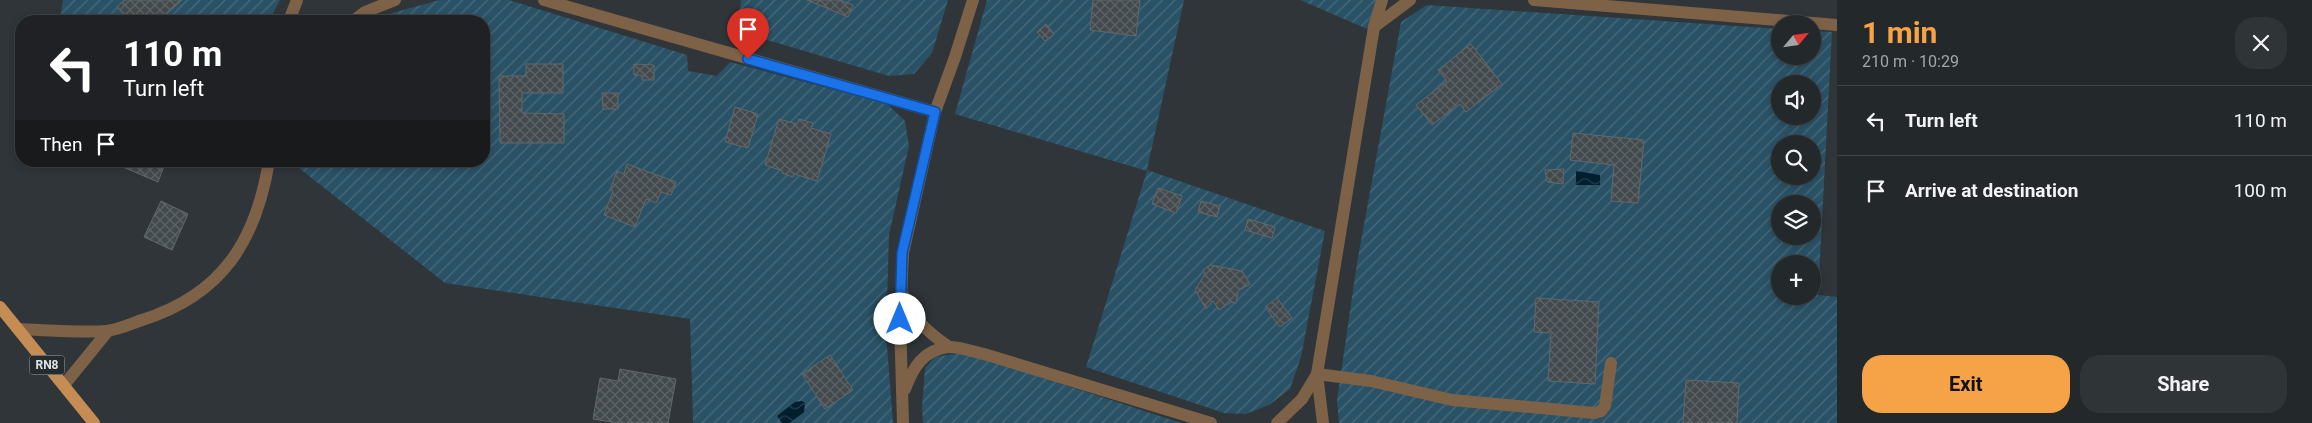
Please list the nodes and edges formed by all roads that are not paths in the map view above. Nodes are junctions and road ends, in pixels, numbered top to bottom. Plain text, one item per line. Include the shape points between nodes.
1 (297, 0) edge
2 (394, 0) edge
3 (544, 0) edge
4 (972, 0) edge
5 (1382, 0) edge
6 (1410, 0) edge
7 (1534, 0) edge
8 (291, 15) edge
9 (361, 15) edge
10 (1837, 25) edge
11 (1374, 27) junction
12 (935, 112) junction
13 (268, 167) edge
14 (900, 287) junction
15 (0, 306) edge
16 (18, 329) junction
17 (108, 331) junction
18 (949, 347) junction
19 (1611, 363) dead end
20 (1317, 374) junction
21 (64, 385) junction
22 (902, 396) junction
23 (94, 423) edge
24 (903, 423) edge
25 (1211, 423) edge
26 (1277, 423) edge
27 (1323, 423) edge

1 - 8 street
2 - 9 street
3 - 12 street
4 - 12 street
5 - 11 street
6 - 11 street
7 - 10 street
11 - 20 street
12 - 14 street via 902,253
13 - 17 street via 264,192 250,233 226,267 197,296 162,314
14 - 18 street via 916,318
14 - 22 street
15 - 16 main road, RN8
16 - 17 street
16 - 21 main road, RN8
17 - 21 street
18 - 22 street via 922,358 913,368
18 - 25 street via 984,354
19 - 20 street via 1605,406 1594,414 1452,400 1371,381
20 - 26 street via 1302,399
20 - 27 street
21 - 23 main road, RN8
22 - 24 street

